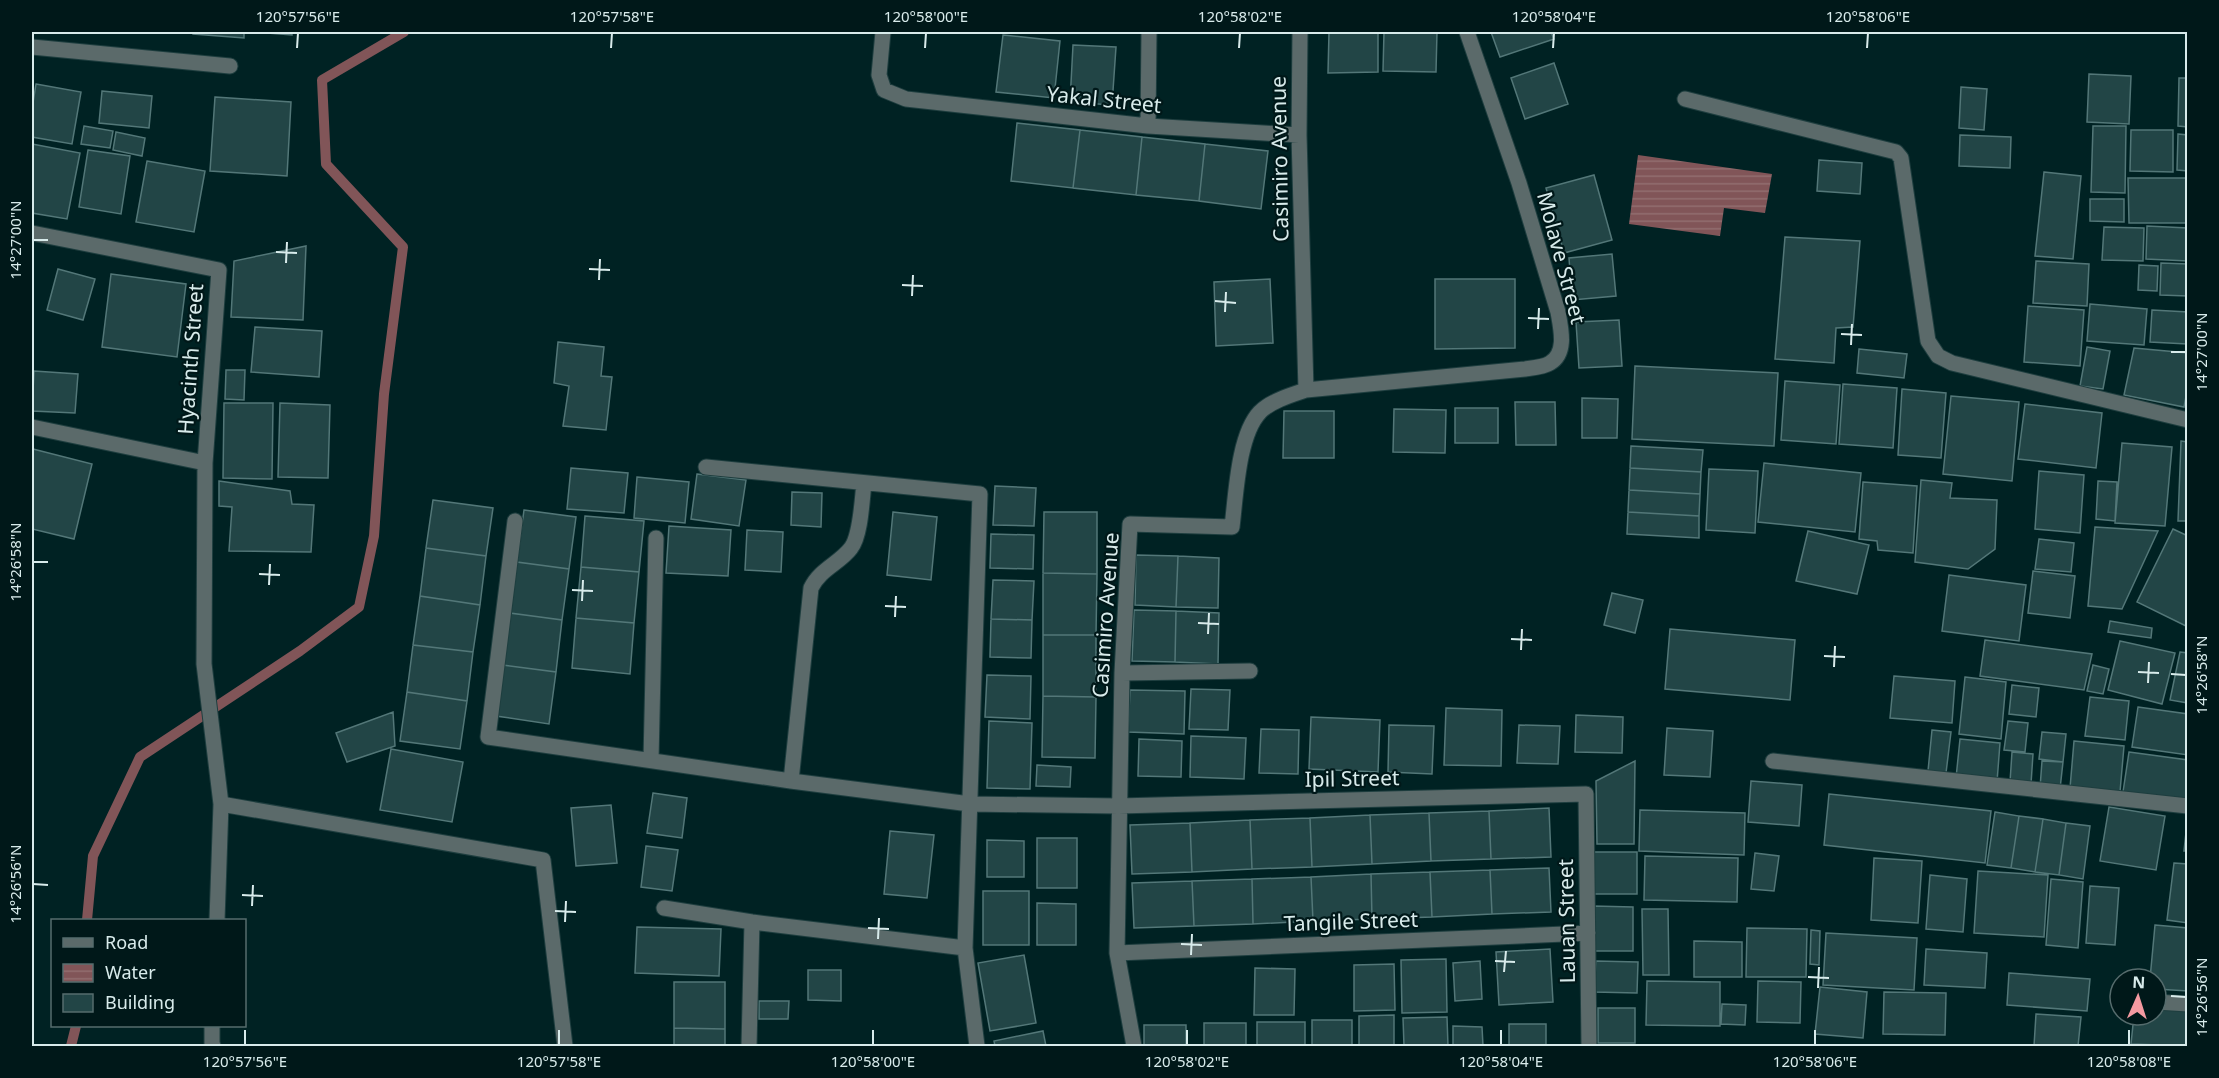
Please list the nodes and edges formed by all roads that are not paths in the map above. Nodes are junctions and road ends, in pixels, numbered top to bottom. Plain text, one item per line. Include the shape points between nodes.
1 (883, 32) edge
2 (1149, 32) edge
3 (1300, 32) edge
4 (1467, 32) edge
5 (32, 47) edge
6 (230, 66) dead end
7 (1685, 99) dead end
8 (1148, 126) junction
9 (1299, 135) junction
10 (32, 233) edge
11 (1306, 390) junction
12 (2187, 420) edge
13 (32, 427) edge
14 (205, 463) junction
15 (706, 467) dead end
16 (864, 483) junction
17 (515, 521) dead end
18 (656, 538) dead end
19 (1250, 671) dead end
20 (1122, 673) junction
21 (651, 760) junction
22 (1773, 761) dead end
23 (791, 782) junction
24 (1586, 794) joint
25 (221, 804) junction
26 (970, 804) junction
27 (1118, 806) junction
28 (2187, 806) edge
29 (664, 908) dead end
30 (217, 919) edge
31 (752, 922) junction
32 (1588, 933) junction
33 (965, 948) junction
34 (1117, 953) junction
35 (2168, 1003) edge
36 (2187, 1004) edge
37 (212, 1027) edge
38 (213, 1047) edge
39 (565, 1047) edge
40 (748, 1047) edge
41 (976, 1047) edge
42 (1134, 1047) edge
43 (1589, 1047) edge

1 - 8 street, Yakal Street via 879,75 884,90 906,99
2 - 8 street
3 - 9 street, Casimiro Avenue
4 - 11 street, Molave Street via 1558,312 1560,352 1549,364 1525,369
5 - 6 street
7 - 12 street via 1896,152 1901,158 1928,341 1938,356 1952,363
8 - 9 street, Yakal Street
9 - 11 street, Casimiro Avenue
10 - 14 street, Hyacinth Street via 219,270
11 - 20 street, Casimiro Avenue via 1261,411 1248,430 1232,527 1130,524
13 - 14 street
14 - 25 street via 204,664
15 - 16 street
16 - 23 street via 856,540 851,549 816,578 811,588
16 - 26 street via 980,494
17 - 21 street, Ipil Street via 488,737
18 - 21 street
19 - 20 street
20 - 27 street, Casimiro Avenue
21 - 23 street, Ipil Street
22 - 28 street
23 - 26 street, Ipil Street
24 - 27 street, Ipil Street
24 - 32 street, Lauan Street
25 - 30 street
25 - 39 street via 543,860
26 - 27 street, Ipil Street
26 - 33 street
27 - 34 street, Casimiro Avenue
29 - 31 street
31 - 33 street
31 - 40 street
32 - 34 street, Tangile Street
32 - 43 street, Lauan Street
33 - 41 street
34 - 42 street, Casimiro Avenue
35 - 36 street
37 - 38 street

